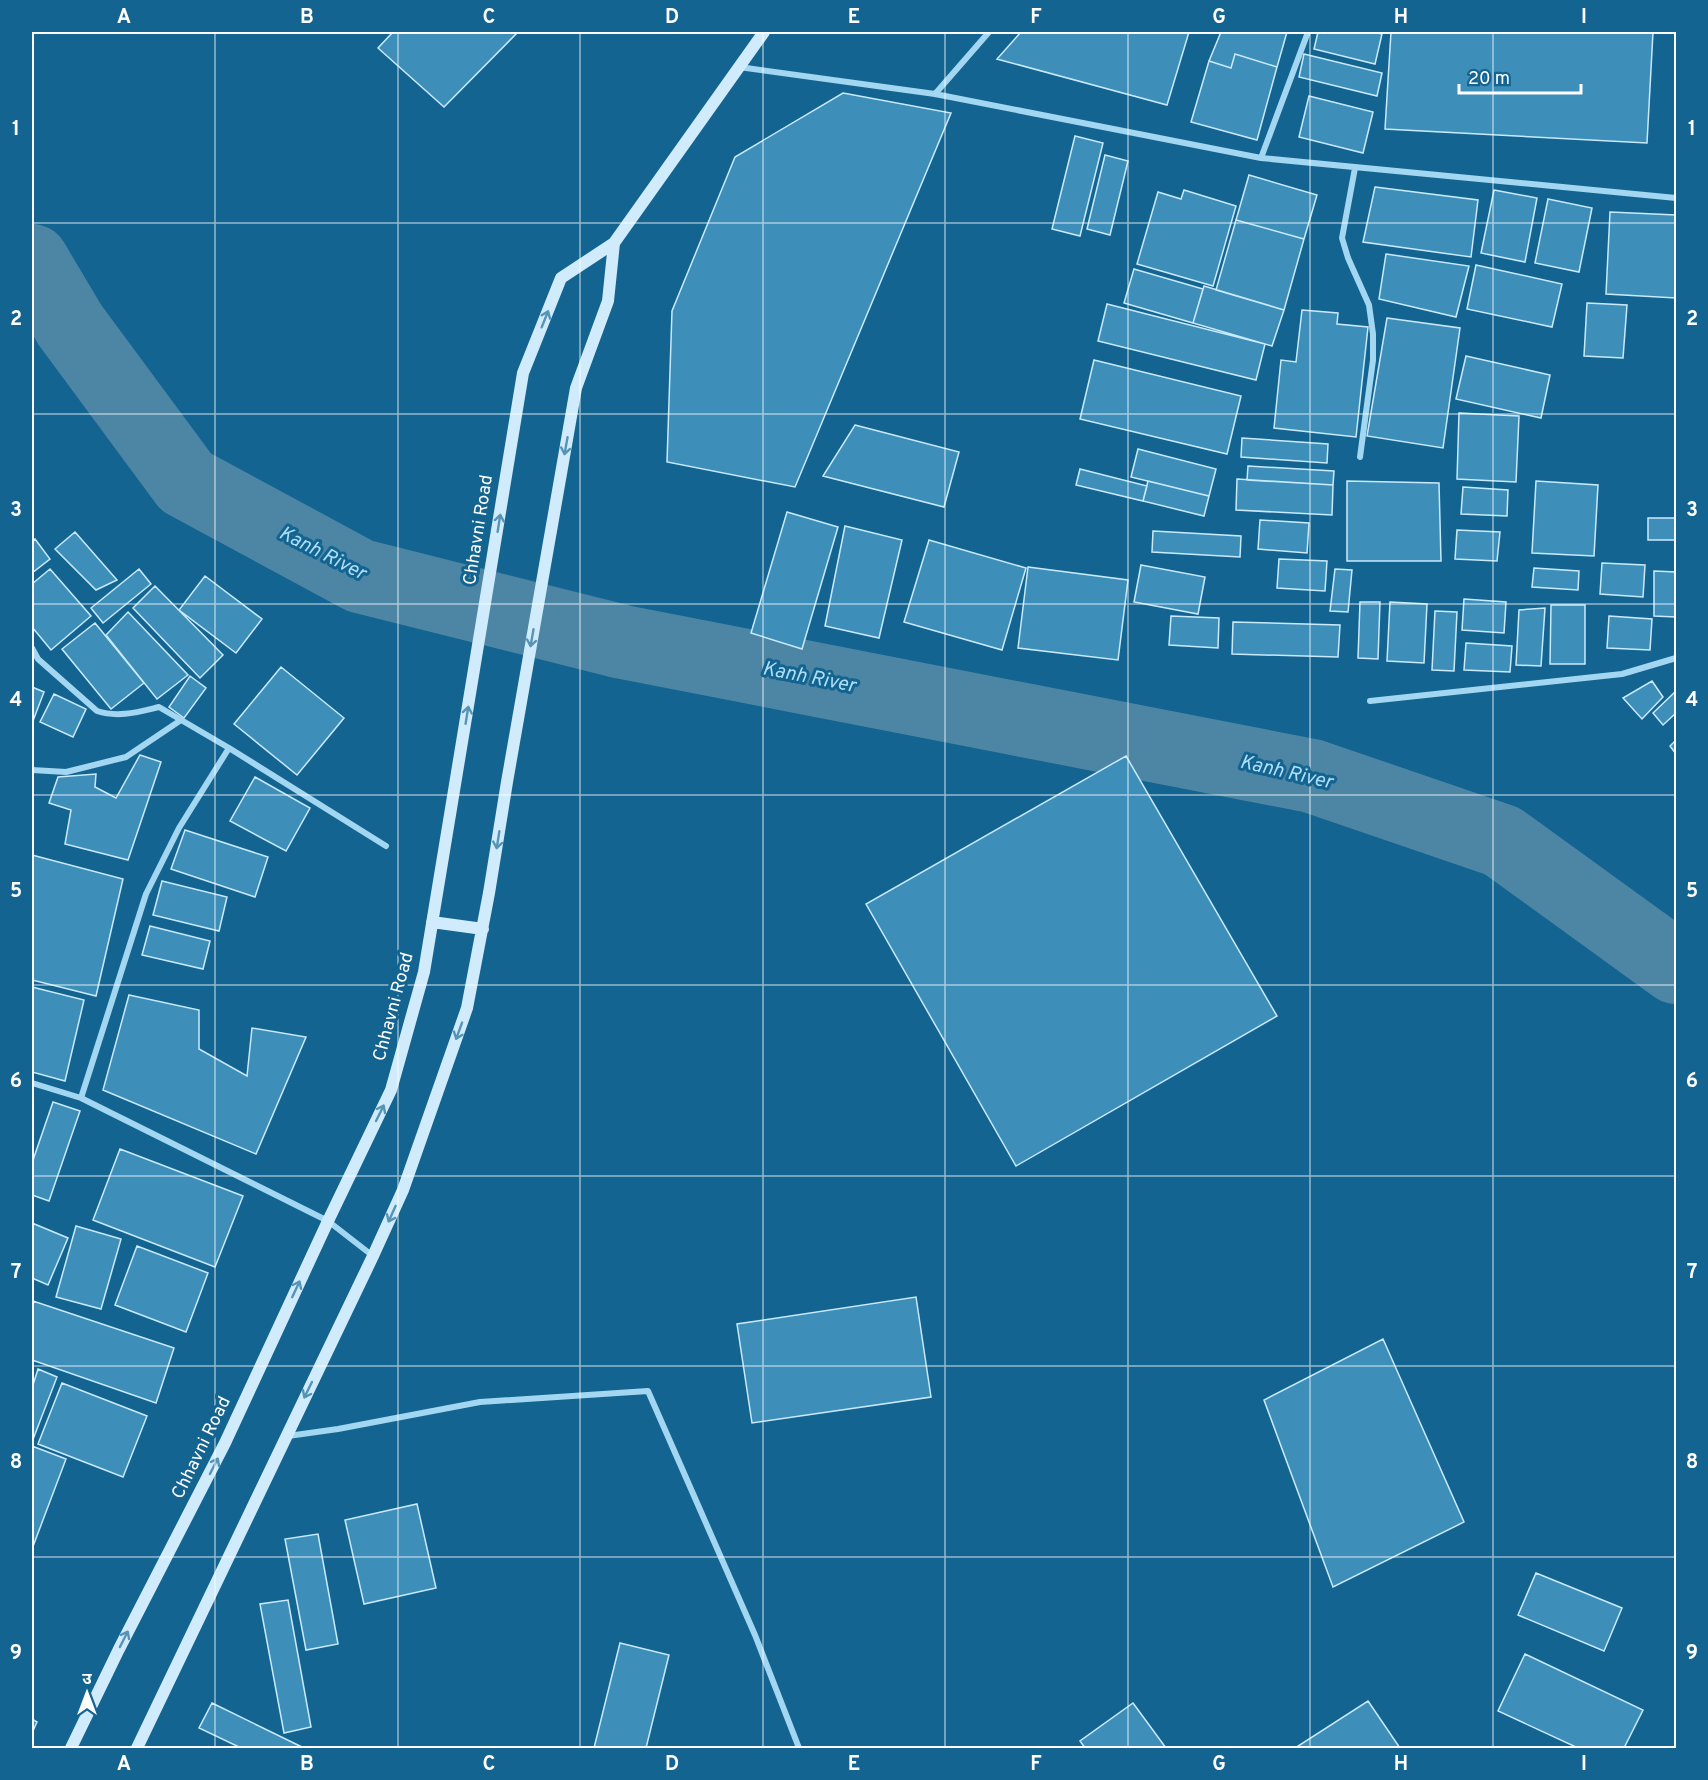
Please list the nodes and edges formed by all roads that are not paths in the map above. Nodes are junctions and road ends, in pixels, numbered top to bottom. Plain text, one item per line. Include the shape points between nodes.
1 (764, 32) edge
2 (989, 32) edge
3 (1308, 32) edge
4 (738, 67) junction
5 (935, 94) junction
6 (1261, 158) junction
7 (1355, 168) junction
8 (1677, 198) edge
9 (614, 243) junction
10 (1360, 456) dead end
11 (32, 648) edge
12 (1677, 658) edge
13 (1370, 701) dead end
14 (181, 720) junction
15 (229, 748) junction
16 (32, 770) edge
17 (386, 846) dead end
18 (432, 922) junction
19 (483, 929) junction
20 (32, 1083) edge
21 (81, 1098) junction
22 (328, 1221) junction
23 (373, 1256) junction
24 (286, 1436) junction
25 (71, 1749) edge
26 (137, 1749) edge
27 (799, 1749) edge

1 - 4 main road, Chhavni Road
2 - 5 street
3 - 6 street
4 - 5 street
4 - 9 main road, Chhavni Road
5 - 6 street
6 - 7 street
7 - 8 street
7 - 10 street via 1342,238 1369,305 1373,333
18 -> 9 main road, Chhavni Road via 523,373 561,278
9 -> 19 main road, Chhavni Road via 608,301 576,388
11 - 14 street via 38,660 97,711 125,715 159,706
12 - 13 street via 1622,674
14 - 15 street
14 - 16 street via 126,757 66,772
15 - 17 street
15 - 21 street via 179,828 146,894
18 - 19 main road
22 -> 18 main road, Chhavni Road via 391,1090 424,972
19 -> 23 main road, Chhavni Road via 467,1008 402,1190
20 - 21 street
21 - 22 street
22 - 23 street
25 -> 22 main road, Chhavni Road via 225,1443
23 -> 24 main road, Chhavni Road
24 - 26 main road, Chhavni Road
24 - 27 street via 480,1402 648,1391 755,1635

